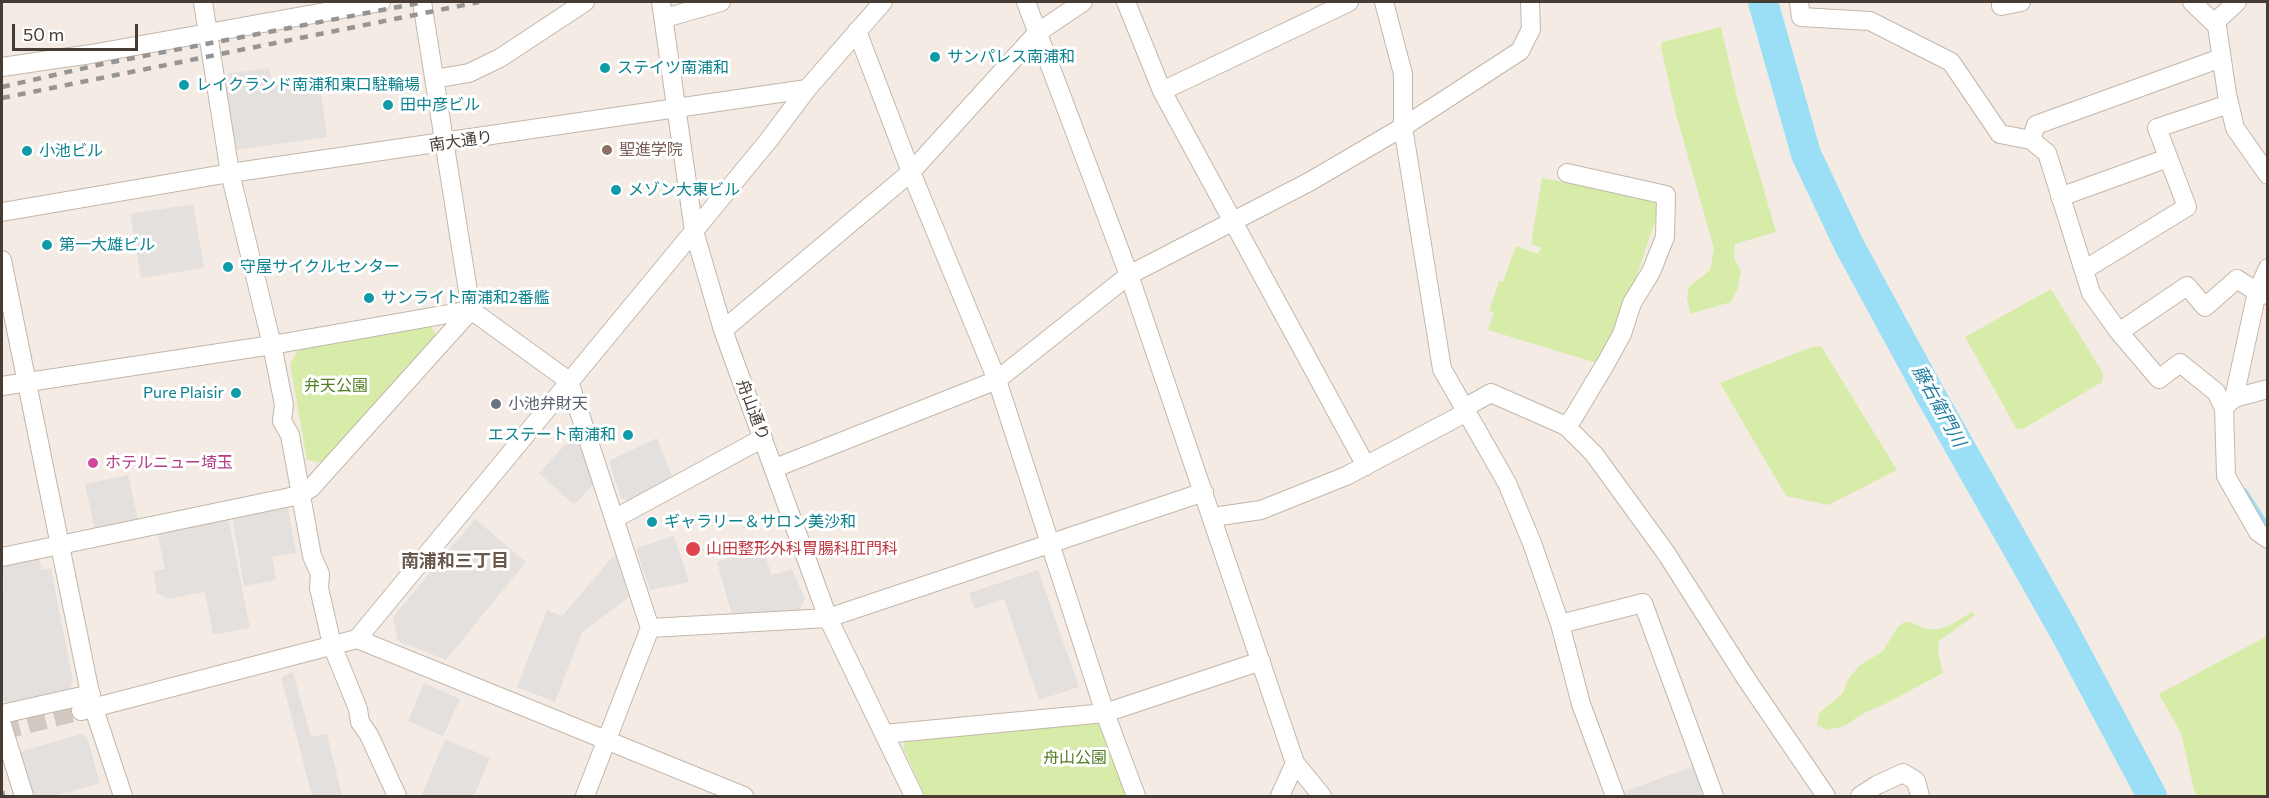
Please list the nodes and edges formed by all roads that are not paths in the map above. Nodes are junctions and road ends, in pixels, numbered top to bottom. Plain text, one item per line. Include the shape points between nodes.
1 (203, 2) edge
2 (381, 2) edge
3 (422, 2) edge
4 (585, 2) edge
5 (721, 2) edge
6 (883, 2) edge
7 (1026, 2) edge
8 (1083, 2) edge
9 (1126, 2) edge
10 (1349, 2) edge
11 (1384, 2) edge
12 (1530, 2) edge
13 (1799, 2) edge
14 (2001, 2) edge
15 (2021, 2) edge
16 (2192, 2) edge
17 (2237, 2) edge
18 (663, 10) edge
19 (2214, 23) junction
20 (857, 31) junction
21 (208, 32) junction
22 (1037, 33) junction
23 (2221, 58) junction
24 (2, 67) edge
25 (434, 79) junction
26 (807, 89) junction
27 (1162, 91) junction
28 (2229, 104) junction
29 (676, 109) junction
30 (1403, 127) junction
31 (2031, 140) junction
32 (445, 143) junction
33 (2168, 158) junction
34 (911, 172) junction
35 (230, 173) junction
36 (1568, 173) dead end
37 (2268, 175) edge
38 (2060, 197) junction
39 (2, 212) edge
40 (1233, 223) junction
41 (694, 231) junction
42 (2268, 268) edge
43 (2084, 270) junction
44 (3, 272) edge
45 (1129, 275) junction
46 (2262, 294) edge
47 (471, 310) junction
48 (723, 330) junction
49 (2119, 332) junction
50 (272, 345) junction
51 (997, 380) junction
52 (569, 381) junction
53 (25, 382) junction
54 (2, 386) edge
55 (2268, 389) edge
56 (2229, 403) junction
57 (1465, 410) junction
58 (1566, 426) junction
59 (763, 438) junction
60 (1366, 466) junction
61 (774, 468) junction
62 (1204, 492) junction
63 (300, 495) junction
64 (1213, 517) junction
65 (616, 519) junction
66 (2268, 539) edge
67 (1050, 544) junction
68 (59, 545) junction
69 (2, 557) edge
70 (828, 618) junction
71 (1560, 624) junction
72 (651, 628) junction
73 (357, 639) junction
74 (332, 645) junction
75 (1261, 661) junction
76 (88, 704) junction
77 (1105, 713) junction
78 (2, 714) edge
79 (2, 725) edge
80 (884, 734) junction
81 (607, 741) junction
82 (1295, 763) junction
83 (24, 796) edge
84 (123, 796) edge
85 (397, 796) edge
86 (585, 796) edge
87 (744, 796) edge
88 (914, 796) edge
89 (1136, 796) edge
90 (1280, 796) edge
91 (1322, 796) edge
92 (1615, 796) edge
93 (1714, 796) edge
94 (1826, 796) edge
95 (1860, 796) edge
96 (1920, 796) edge

1 - 21 street
2 - 21 street
3 - 25 street
4 - 25 street via 500,58 469,73
5 - 18 street
6 - 20 street
7 - 22 street
8 - 22 street
9 - 27 street
10 - 27 street
11 - 30 street via 1403,74
12 - 30 street via 1531,30 1520,51
13 - 31 street via 1801,17 1870,21 1952,62 2000,134
14 - 15 street via 2001,6
16 - 19 street
17 - 19 street
18 - 29 street, 舟山通り
19 - 23 street
20 - 26 street
20 - 34 street
21 - 24 street
21 - 35 street
22 - 34 street
22 - 45 street
23 - 28 street
23 - 31 street via 2036,125
25 - 32 street
26 - 29 street, 南大通り
26 - 41 street
27 - 40 street
28 - 33 street via 2157,128
28 - 37 street via 2235,128
29 - 32 street, 南大通り
29 - 41 street, 舟山通り
30 - 40 street
30 - 57 street via 1442,369
31 - 38 street via 2047,153
32 - 35 street, 南大通り
32 - 47 street
33 - 38 street
33 - 43 street via 2187,207
34 - 48 street
34 - 51 street
35 - 39 street, 南大通り
35 - 50 street
36 - 58 street via 1666,195 1665,237 1651,272 1632,303 1622,334 1606,363
38 - 43 street
40 - 45 street
40 - 60 street
41 - 48 street, 舟山通り
41 - 52 street
42 - 46 street
43 - 49 street via 2091,293
44 - 53 street
45 - 51 street
45 - 62 street
46 - 49 street via 2237,279 2205,307 2187,286
46 - 56 street
47 - 50 street
47 - 52 street
47 - 63 street via 311,488
48 - 59 street, 舟山通り
49 - 56 street via 2159,379 2180,363
50 - 53 street
50 - 63 street via 284,405 282,421 290,435
51 - 61 street
51 - 67 street
52 - 65 street
52 - 73 street
53 - 54 street
53 - 68 street
55 - 56 street
56 - 66 street via 2226,477 2258,532
57 - 58 street via 1491,393
57 - 60 street
57 - 71 street via 1507,483
58 - 94 street via 1594,454 1666,553
59 - 61 street, 舟山通り
59 - 65 street
60 - 64 street via 1261,510
61 - 70 street, 舟山通り
62 - 64 street
62 - 67 street
63 - 68 street
63 - 74 street via 312,556 320,574 319,588
64 - 75 street
65 - 72 street
67 - 70 street
67 - 77 street
68 - 69 street
68 - 76 street
70 - 72 street
70 - 80 street, 舟山通り
71 - 92 street via 1581,704
71 - 93 street via 1643,603
72 - 81 street
73 - 74 street
73 - 81 street
74 - 76 street
74 - 85 street via 360,722
75 - 77 street
75 - 82 street
76 - 78 street
76 - 84 street
77 - 80 street
77 - 89 street
79 - 83 street
80 - 88 street, 舟山通り
81 - 86 street
81 - 87 street
82 - 90 street
82 - 91 street
95 - 96 street via 1904,773 1916,781

